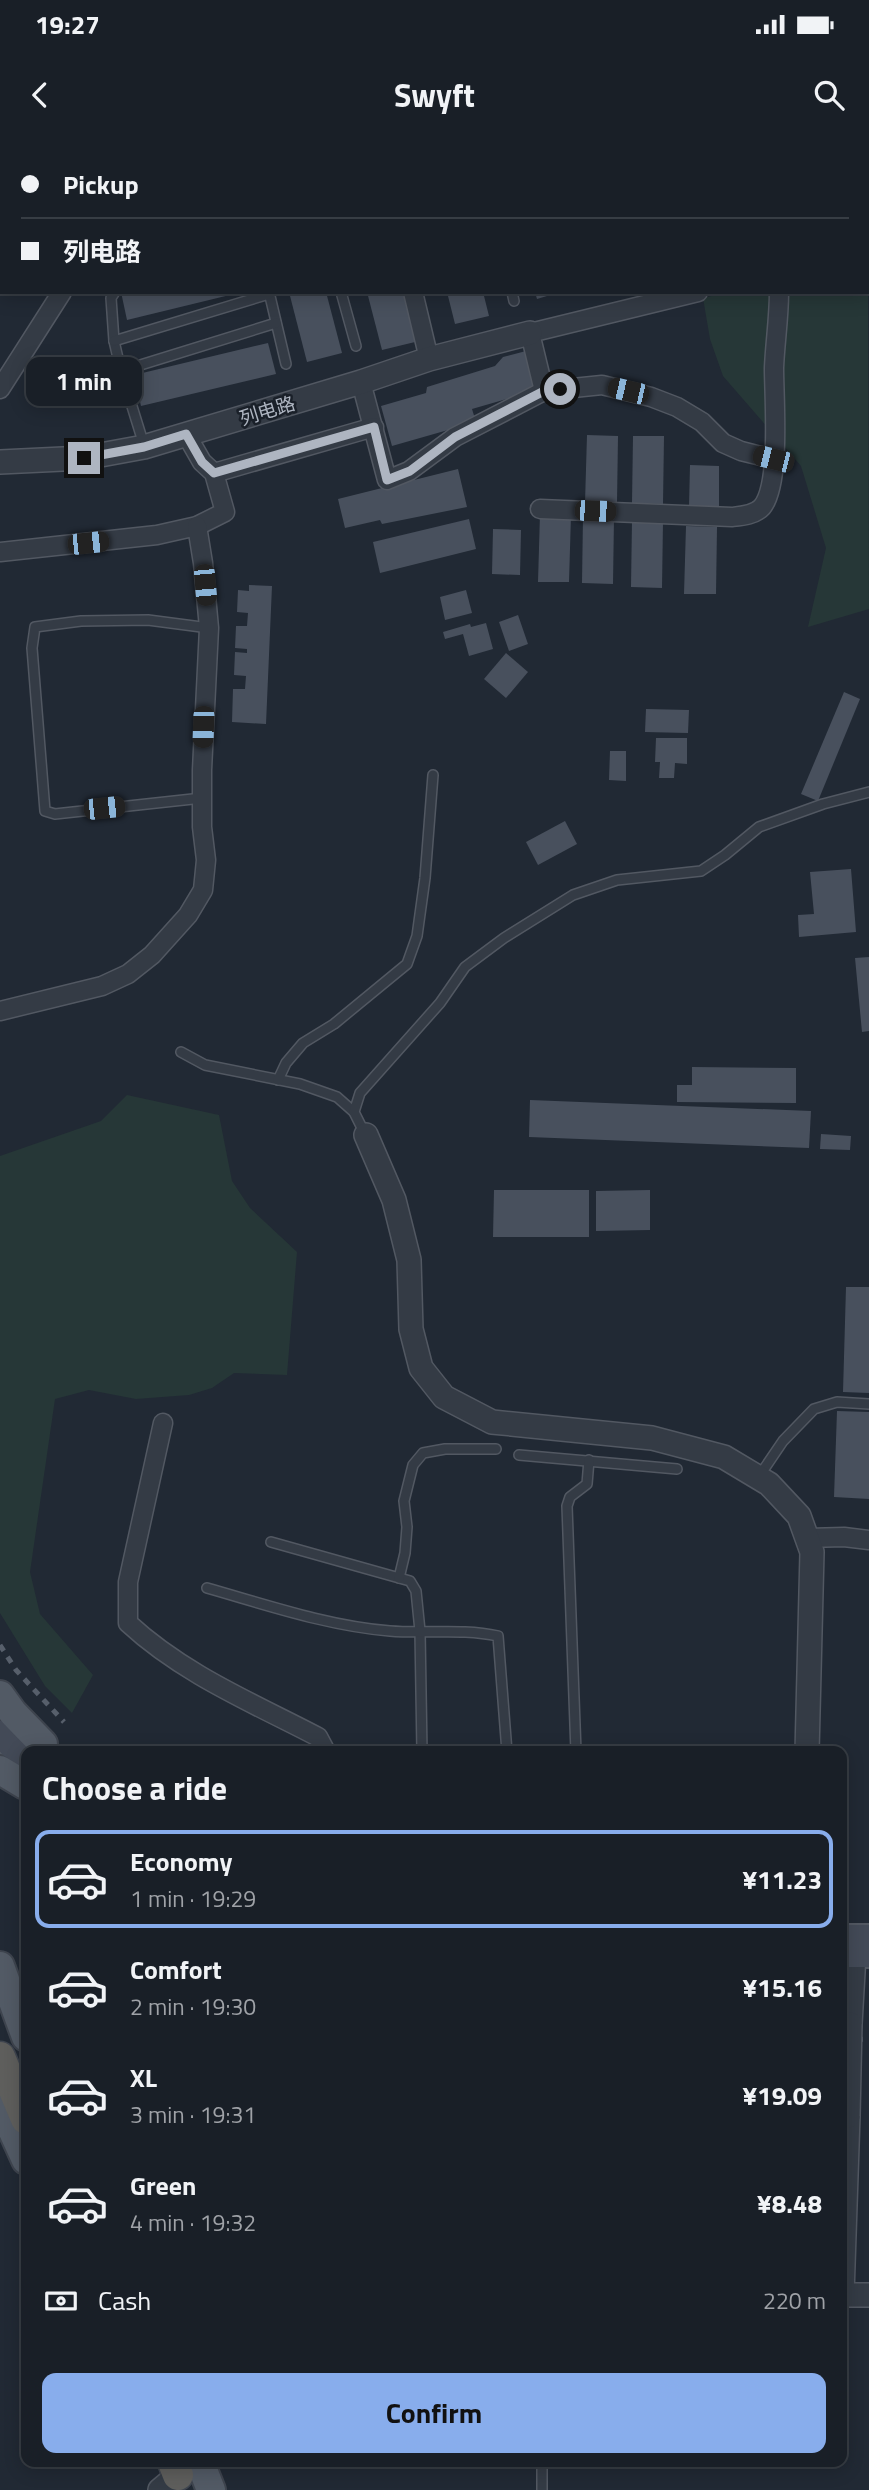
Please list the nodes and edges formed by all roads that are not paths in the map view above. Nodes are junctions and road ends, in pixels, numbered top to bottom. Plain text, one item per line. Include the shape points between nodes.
1 (61, 294) edge
2 (114, 294) edge
3 (266, 294) edge
4 (269, 294) edge
5 (342, 294) edge
6 (413, 294) edge
7 (683, 294) edge
8 (779, 294) edge
9 (654, 298) edge
10 (276, 323) junction
11 (530, 333) junction
12 (114, 341) junction
13 (356, 346) dead end
14 (429, 359) junction
15 (286, 364) dead end
16 (121, 371) junction
17 (361, 382) junction
18 (0, 389) edge
19 (544, 391) junction
20 (374, 427) junction
21 (186, 434) junction
22 (144, 447) junction
23 (773, 459) junction
24 (0, 463) edge
25 (214, 473) junction
26 (540, 509) dead end
27 (197, 526) junction
28 (0, 552) edge
29 (209, 628) junction
30 (433, 775) dead end
31 (869, 792) edge
32 (202, 798) junction
33 (0, 1011) edge
34 (181, 1052) dead end
35 (278, 1080) junction
36 (354, 1112) junction
37 (366, 1135) joint
38 (869, 1404) edge
39 (163, 1423) dead end
40 (496, 1449) dead end
41 (519, 1455) dead end
42 (589, 1460) junction
43 (677, 1469) dead end
44 (758, 1478) junction
45 (807, 1538) junction
46 (869, 1540) edge
47 (271, 1542) dead end
48 (399, 1578) junction
49 (207, 1588) dead end
50 (420, 1631) junction
51 (0, 1695) edge
52 (0, 1733) edge
53 (0, 1742) edge
54 (32, 1746) edge
55 (323, 1746) edge
56 (422, 1746) edge
57 (507, 1746) edge
58 (576, 1746) edge
59 (807, 1746) edge
60 (21, 1749) edge
61 (21, 1753) edge
62 (0, 1770) edge
63 (21, 1782) edge
64 (855, 1948) edge
65 (0, 1966) edge
66 (21, 2024) edge
67 (0, 2057) edge
68 (0, 2103) edge
69 (21, 2107) edge
70 (847, 2146) edge
71 (21, 2149) edge
72 (847, 2295) edge
73 (869, 2295) edge
74 (542, 2467) edge
75 (178, 2474) edge
76 (211, 2490) edge
77 (542, 2490) edge

1 - 18 street
2 - 12 lane
3 - 12 lane
4 - 10 lane
5 - 13 lane
6 - 14 street
7 - 9 street
8 - 23 street
9 - 11 street
10 - 15 lane
10 - 16 lane
11 - 14 street, 列电路
11 - 19 street
12 - 16 lane
14 - 17 street, 列电路
16 - 22 lane
17 - 20 street
17 - 21 street, 列电路
19 - 20 street via 455,437 410,471 387,480
19 - 23 street via 603,385 651,397 702,422 723,443
20 - 25 street
21 - 22 street, 列电路
21 - 25 street
22 - 24 street, 列电路 via 84,458
23 - 26 street via 770,491 762,508 749,515
25 - 27 street via 225,512
27 - 28 street via 157,535
27 - 29 street
29 - 32 street
29 - 32 lane via 148,620 81,621 35,627 32,648 45,811 55,814
30 - 35 lane via 425,878 417,936 407,964 303,1044
31 - 36 lane via 760,827 701,871 617,880 573,895 504,937 465,967 440,1003 360,1093
32 - 33 street via 203,890 188,915 152,955 128,974 102,986
34 - 35 lane via 205,1065
35 - 36 lane via 337,1097
36 - 37 lane
37 - 44 street via 394,1199 409,1260 411,1329 421,1368 444,1397 492,1422 652,1438 724,1457
38 - 44 lane via 837,1402 814,1409 783,1441
39 - 55 street via 128,1582 128,1623 194,1674 318,1737
40 - 48 lane via 423,1453 413,1465 404,1501 407,1527
41 - 42 lane
42 - 43 lane
42 - 58 lane via 587,1484 570,1497 567,1506
44 - 45 street via 799,1516
45 - 46 street
45 - 59 street via 812,1552
47 - 48 lane
48 - 50 lane via 410,1581 416,1591
49 - 50 lane via 329,1622
50 - 56 lane
50 - 57 lane via 498,1636
51 - 54 main road
52 - 60 main road via 11,1746
53 - 61 main road via 8,1752
62 - 63 main road
64 - 70 street, bridge
65 - 66 main road
67 - 69 highway
68 - 71 main road
72 - 73 street
74 - 77 lane
75 - 76 main road

